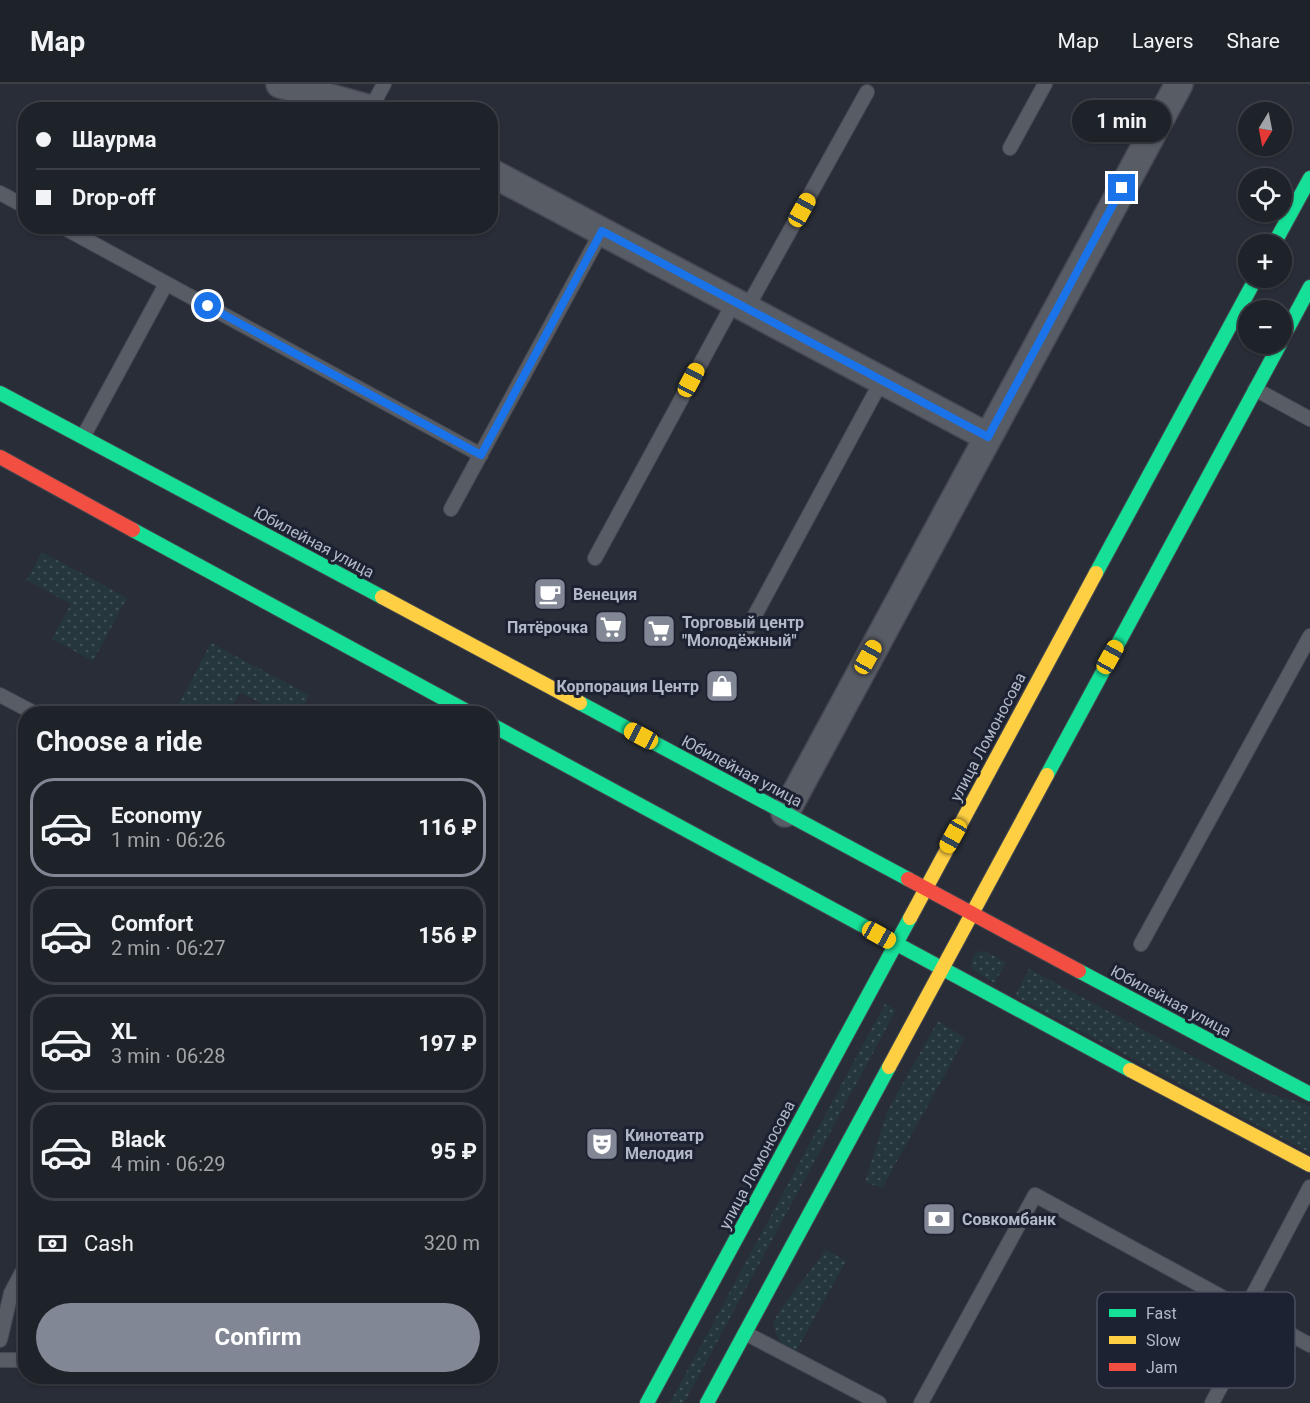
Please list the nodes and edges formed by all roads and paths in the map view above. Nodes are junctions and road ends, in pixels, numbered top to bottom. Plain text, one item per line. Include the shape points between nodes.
1 (280, 84) edge
2 (384, 84) edge
3 (1045, 84) edge
4 (1179, 84) edge
5 (867, 92) dead end
6 (347, 102) edge
7 (376, 102) edge
8 (1010, 148) dead end
9 (498, 176) edge
10 (1310, 178) edge
11 (0, 194) edge
12 (18, 203) edge
13 (602, 231) junction
14 (75, 234) edge
15 (1279, 234) edge
16 (166, 284) junction
17 (1251, 288) edge
18 (1309, 293) edge
19 (741, 305) junction
20 (1292, 322) edge
21 (1274, 354) edge
22 (882, 380) junction
23 (1255, 389) junction
24 (0, 393) edge
25 (1310, 419) edge
26 (83, 437) junction
27 (988, 437) junction
28 (481, 455) junction
29 (0, 457) edge
30 (451, 509) dead end
31 (595, 558) dead end
32 (1310, 636) edge
33 (741, 641) dead end
34 (0, 694) edge
35 (22, 706) edge
36 (457, 706) edge
37 (498, 728) edge
38 (784, 813) junction
39 (925, 888) junction
40 (971, 913) junction
41 (895, 944) junction
42 (1142, 944) dead end
43 (941, 969) junction
44 (1310, 1094) edge
45 (1310, 1165) edge
46 (1310, 1187) edge
47 (18, 1280) edge
48 (1212, 1292) edge
49 (1255, 1292) edge
50 (745, 1333) junction
51 (1295, 1337) edge
52 (0, 1340) edge
53 (1310, 1345) edge
54 (0, 1359) edge
55 (18, 1360) edge
56 (1220, 1388) edge
57 (647, 1403) edge
58 (707, 1403) edge
59 (879, 1403) edge
60 (921, 1403) edge
61 (1212, 1403) edge

1 - 6 street
2 - 7 lane
3 - 8 lane
4 - 27 street
5 - 19 lane
9 - 13 street
10 - 15 main road
11 - 12 lane
13 - 19 street
13 - 28 lane
14 - 16 lane
16 - 26 lane
16 - 28 lane
17 - 39 main road, улица Ломоносова
18 - 20 main road
19 - 22 street
19 - 31 lane
21 - 23 main road
22 - 27 street
22 - 33 lane
23 - 25 lane
23 - 40 main road
24 - 26 main road, Юбилейная улица
26 - 38 main road, Юбилейная улица
27 - 38 street
28 - 30 lane
29 - 36 main road
32 - 42 lane
34 - 35 lane
37 - 41 main road
38 - 39 main road, Юбилейная улица
39 - 40 main road, Юбилейная улица
39 - 41 main road, улица Ломоносова
40 - 43 main road
40 - 44 main road, Юбилейная улица
41 - 43 main road
41 - 57 main road, улица Ломоносова
43 - 45 main road
43 - 50 main road
46 - 49 lane
47 - 52 lane
48 - 60 lane via 1035,1195
50 - 58 main road
50 - 59 lane
51 - 53 lane
54 - 55 lane
56 - 61 lane

